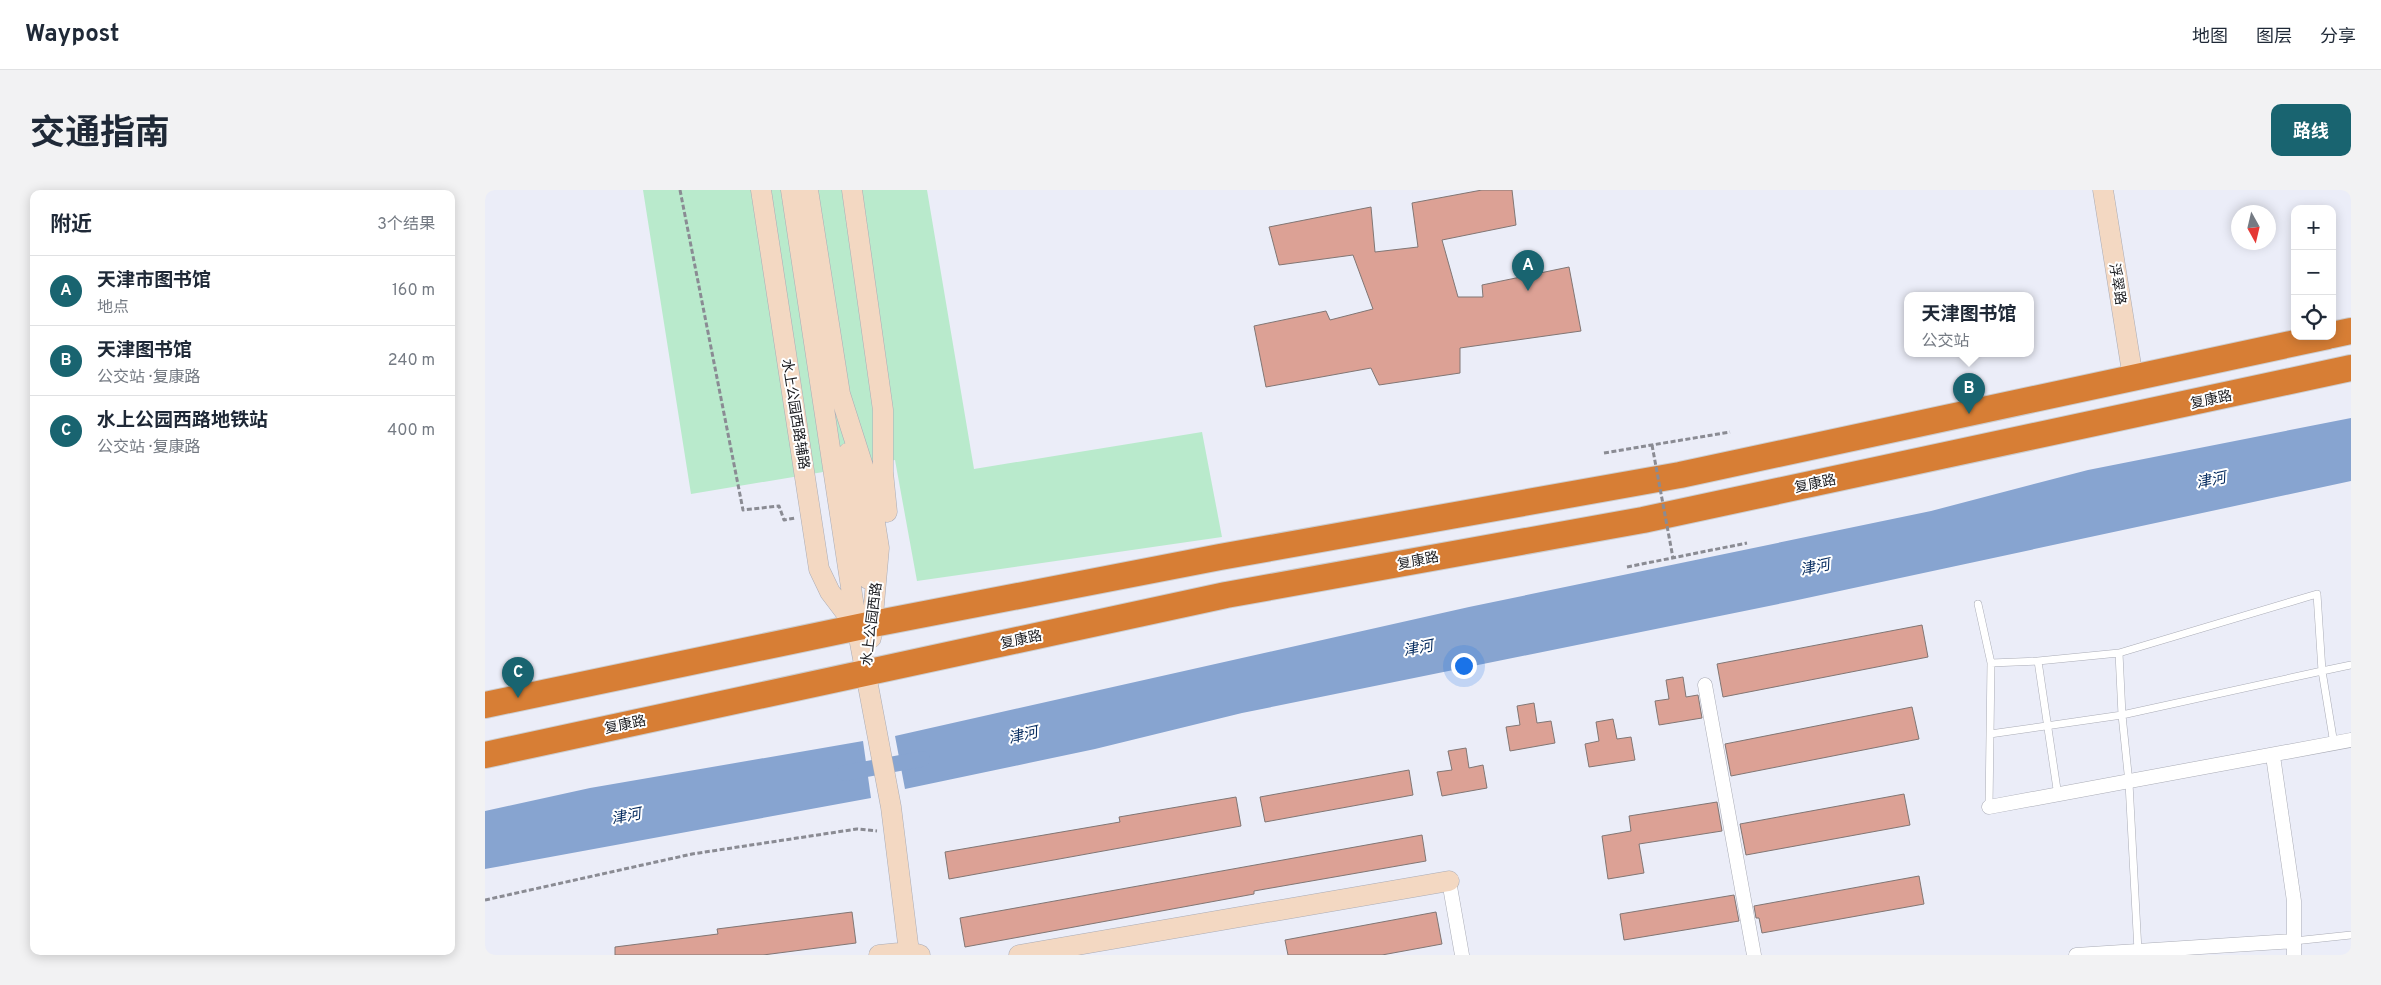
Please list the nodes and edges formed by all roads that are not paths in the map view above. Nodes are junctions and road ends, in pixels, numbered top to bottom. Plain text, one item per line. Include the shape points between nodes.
1 (761, 190) edge
2 (791, 190) edge
3 (809, 190) edge
4 (852, 190) edge
5 (2103, 190) edge
6 (2351, 331) edge
7 (2336, 334) edge
8 (2309, 340) edge
9 (2351, 368) edge
10 (2133, 378) junction
11 (831, 396) junction
12 (1978, 604) dead end
13 (865, 625) junction
14 (2119, 652) junction
15 (2038, 662) junction
16 (1991, 663) junction
17 (2351, 665) edge
18 (2322, 671) junction
19 (867, 672) junction
20 (1705, 685) dead end
21 (485, 705) edge
22 (2122, 715) junction
23 (2048, 726) junction
24 (1990, 734) junction
25 (2351, 740) edge
26 (2334, 744) junction
27 (485, 754) edge
28 (2273, 756) junction
29 (2129, 783) junction
30 (2058, 796) junction
31 (1989, 808) joint
32 (1449, 882) joint
33 (2351, 935) edge
34 (2294, 941) junction
35 (2137, 951) junction
36 (914, 954) edge
37 (2097, 954) edge
38 (879, 955) edge
39 (1019, 955) edge
40 (1462, 955) edge
41 (1754, 955) edge
42 (2076, 955) edge
43 (2294, 955) edge

1 - 13 street, 水上公园西路辅路 via 819,569 830,592
2 - 11 street, 水上公园西路
3 - 11 street, 水上公园西路
4 - 13 street via 883,410 884,493 892,550 891,564
5 - 10 street, 浮翠路
6 - 7 highway
8 - 10 highway
9 - 19 highway, 复康路 via 1643,520 1226,595
10 - 13 highway via 1680,475 1220,556
11 - 13 street, 水上公园西路
11 - 13 street, 水上公园西路 via 869,485 879,548
12 - 16 lane
13 - 19 street, 水上公园西路
13 - 21 highway
14 - 15 lane
14 - 18 lane via 2317,594
14 - 22 lane
15 - 16 lane
15 - 23 lane
16 - 24 lane
17 - 18 lane
18 - 22 lane
18 - 26 lane
19 - 27 highway, 复康路
19 - 36 street, 水上公园西路
20 - 41 street
22 - 23 lane
22 - 29 lane
23 - 24 lane
23 - 30 lane
24 - 31 lane
25 - 26 street
26 - 28 street
28 - 29 street
28 - 34 street via 2295,901
29 - 30 street
29 - 35 lane
30 - 31 street
32 - 39 street
32 - 40 street
33 - 34 lane
34 - 35 street
34 - 43 street
35 - 37 street
36 - 38 street
37 - 42 street

